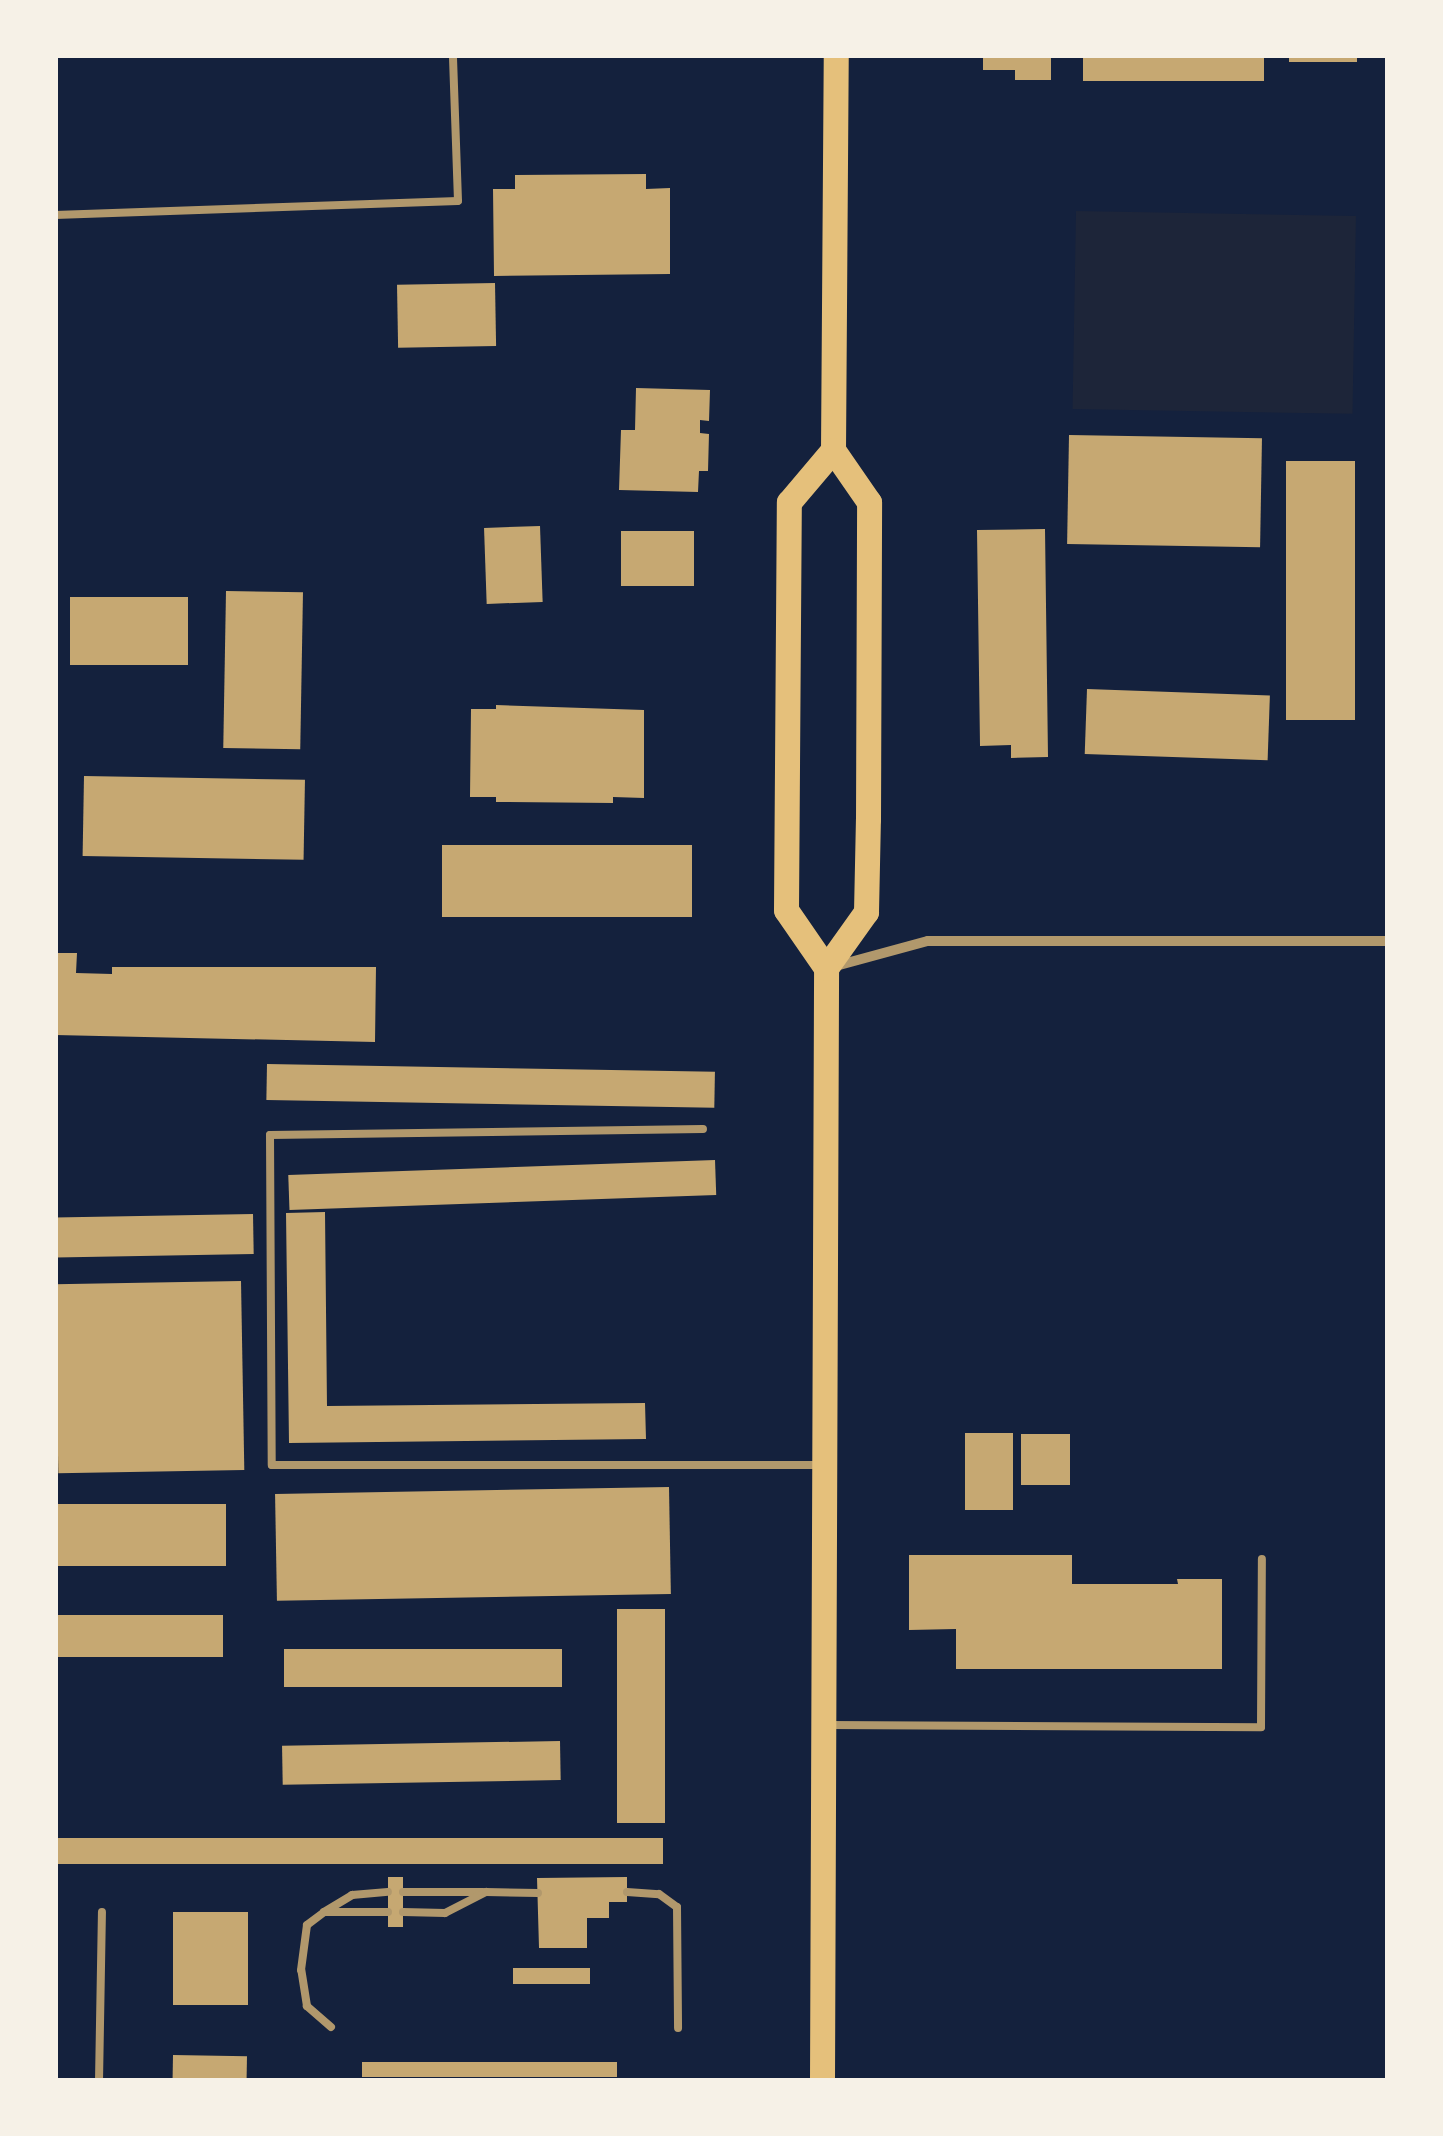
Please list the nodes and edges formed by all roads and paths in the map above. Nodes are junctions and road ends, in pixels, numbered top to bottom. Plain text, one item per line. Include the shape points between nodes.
1 (452, 55) edge
2 (836, 55) edge
3 (55, 215) edge
4 (834, 450) junction
5 (1388, 941) edge
6 (826, 968) junction
7 (703, 1130) dead end
8 (824, 1464) junction
9 (1262, 1559) dead end
10 (823, 1726) junction
11 (388, 1892) dead end
12 (403, 1892) dead end
13 (486, 1892) junction
14 (626, 1892) dead end
15 (538, 1893) dead end
16 (102, 1912) dead end
17 (324, 1912) junction
18 (388, 1912) dead end
19 (404, 1912) dead end
20 (330, 2027) dead end
21 (678, 2028) dead end
22 (100, 2081) edge
23 (822, 2081) edge

1 - 3 lane via 458,201
2 - 4 main road
4 - 6 main road via 869,502 868,838 866,912
4 - 6 main road via 789,502 786,910
5 - 6 street via 928,941
6 - 8 main road
7 - 8 lane via 270,1135 272,1465
8 - 10 main road
9 - 10 lane via 1261,1727
10 - 23 main road
11 - 17 lane via 358,1893
12 - 13 lane
13 - 15 lane
13 - 19 lane via 444,1913
14 - 21 lane via 659,1894 677,1907
16 - 22 lane
17 - 18 lane
17 - 20 lane via 307,1924 302,1970 307,2006

